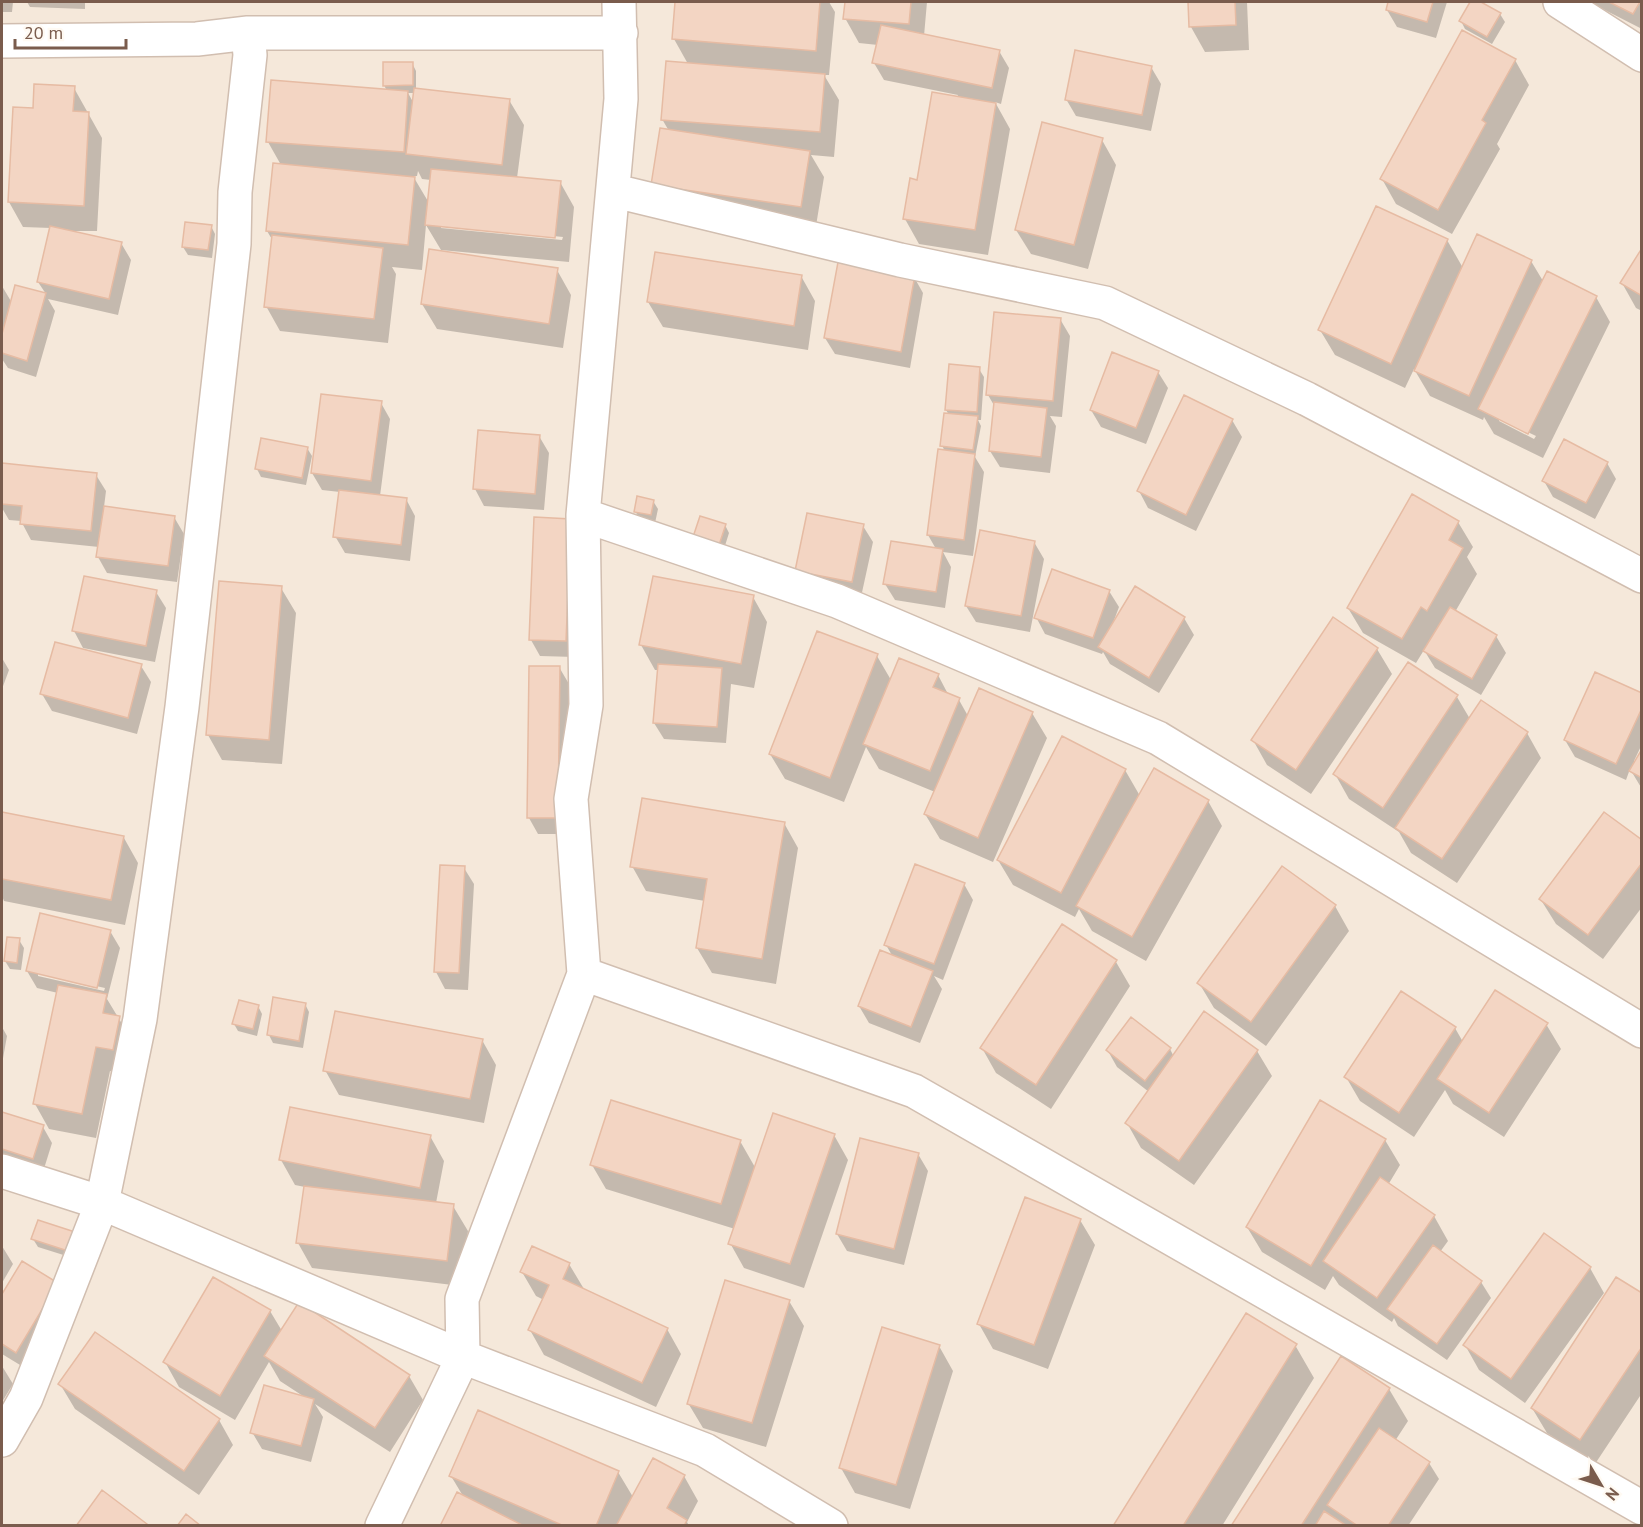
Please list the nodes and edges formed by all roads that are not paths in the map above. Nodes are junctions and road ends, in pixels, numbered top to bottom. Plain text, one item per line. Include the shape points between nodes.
1 (1560, 2) edge
2 (620, 17) edge
3 (248, 33) junction
4 (2, 41) edge
5 (1641, 55) edge
6 (615, 192) junction
7 (583, 515) junction
8 (1641, 576) edge
9 (584, 975) junction
10 (1641, 1031) edge
11 (2, 1171) edge
12 (102, 1203) junction
13 (463, 1357) junction
14 (2, 1440) edge
15 (1641, 1508) edge
16 (382, 1526) edge
17 (831, 1526) edge

1 - 5 street
2 - 3 street
2 - 6 street via 621,99
3 - 4 street via 197,39
3 - 12 street via 250,55 235,192 234,244 182,707 140,1019
6 - 7 street
6 - 8 street via 900,260 1105,303 1307,399
7 - 9 street via 586,705 571,799
7 - 10 street via 837,601 1158,738
9 - 13 street via 462,1299
9 - 15 street via 914,1090
11 - 12 street
12 - 13 street
12 - 14 street via 26,1398
13 - 16 street
13 - 17 street via 705,1450

